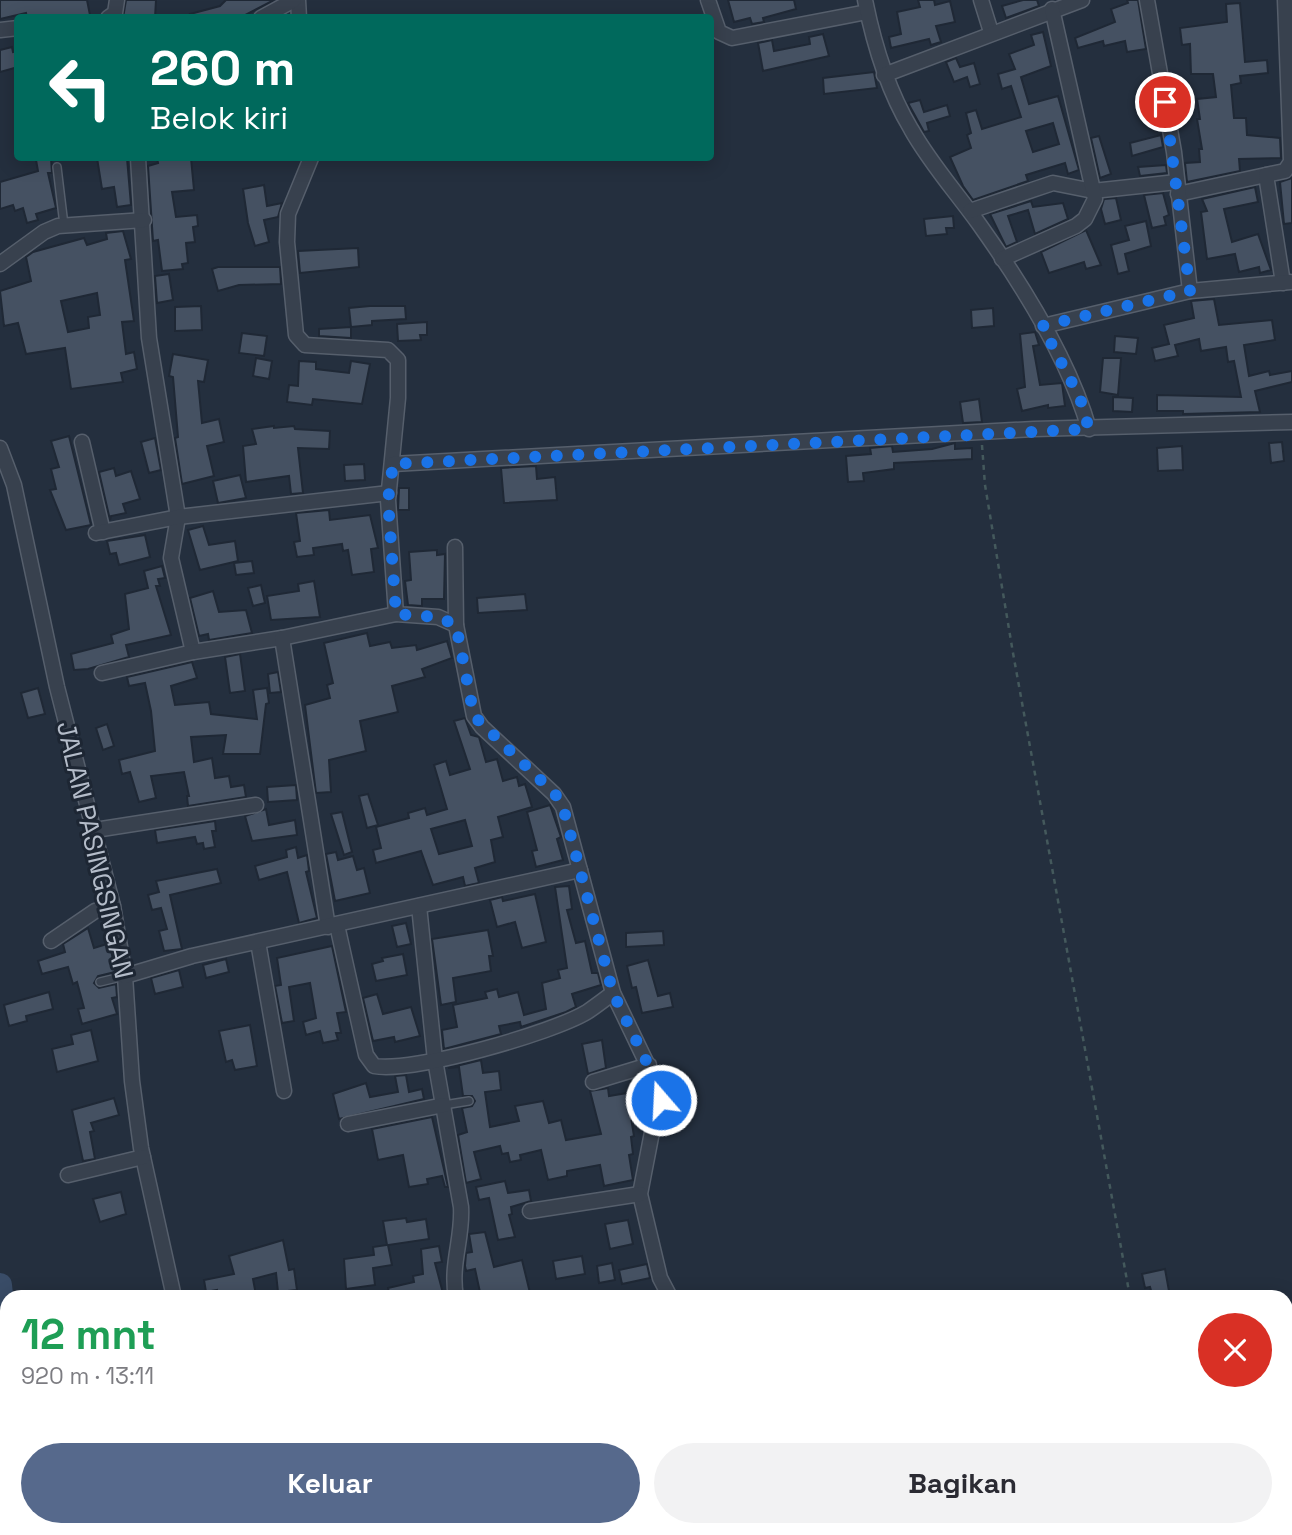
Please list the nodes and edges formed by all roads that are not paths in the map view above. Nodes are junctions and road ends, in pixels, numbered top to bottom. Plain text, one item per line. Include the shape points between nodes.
1 (296, 0) edge
2 (981, 0) edge
3 (1082, 0) edge
4 (1147, 0) edge
5 (1285, 0) edge
6 (866, 6) edge
7 (1052, 9) junction
8 (269, 14) edge
9 (714, 17) edge
10 (991, 32) junction
11 (884, 75) junction
12 (1292, 147) edge
13 (138, 161) edge
14 (310, 161) edge
15 (57, 167) dead end
16 (1266, 175) junction
17 (1177, 188) junction
18 (1093, 191) junction
19 (970, 211) junction
20 (144, 220) junction
21 (64, 225) junction
22 (1002, 259) junction
23 (0, 264) edge
24 (1288, 283) edge
25 (1190, 291) junction
26 (1042, 326) junction
27 (1292, 422) edge
28 (1089, 429) junction
29 (82, 442) dead end
30 (0, 448) edge
31 (393, 464) junction
32 (388, 493) junction
33 (178, 517) junction
34 (455, 547) dead end
35 (396, 614) junction
36 (456, 625) junction
37 (282, 638) junction
38 (192, 652) junction
39 (102, 673) dead end
40 (256, 805) dead end
41 (100, 829) junction
42 (580, 870) junction
43 (113, 906) junction
44 (419, 906) junction
45 (332, 926) junction
46 (51, 941) dead end
47 (258, 942) junction
48 (137, 972) junction
49 (100, 982) dead end
50 (613, 993) junction
51 (435, 1060) junction
52 (649, 1065) junction
53 (593, 1082) dead end
54 (284, 1091) dead end
55 (469, 1101) dead end
56 (444, 1105) junction
57 (348, 1124) dead end
58 (143, 1157) junction
59 (68, 1175) dead end
60 (640, 1194) junction
61 (530, 1211) dead end
62 (172, 1290) edge
63 (455, 1290) edge
64 (662, 1290) edge

1 - 8 street
2 - 10 street
3 - 7 street
4 - 17 street
5 - 12 street
6 - 9 street via 732,38 719,32
6 - 11 street
7 - 10 street
7 - 18 street
10 - 11 street
11 - 19 street via 910,128
12 - 16 street via 1286,171
13 - 20 street
14 - 31 street via 288,214 286,242 296,335 304,345 388,350 396,355
15 - 21 lane
16 - 17 street
16 - 24 street
17 - 18 street
17 - 25 street
18 - 19 street via 1053,183
18 - 22 street via 1095,199 1085,219
19 - 22 street
20 - 21 street
20 - 33 street via 153,369
21 - 23 street via 44,232
22 - 26 street
24 - 25 street
25 - 26 street
26 - 28 street via 1080,398
27 - 28 street
28 - 31 street
29 - 33 street via 100,533
30 - 41 street, JALAN PASINGSINGAN via 13,485 57,687
31 - 32 street
32 - 33 street
32 - 35 street
33 - 38 street via 171,558
34 - 36 street
35 - 36 street via 438,617
35 - 37 street
36 - 42 street via 474,716 555,794 563,807
37 - 38 street
37 - 45 street
38 - 39 street
40 - 41 street
41 - 43 street, JALAN PASINGSINGAN
42 - 44 street
42 - 50 street
43 - 46 street via 95,911
43 - 48 street, JALAN PASINGSINGAN
44 - 45 street
44 - 51 street
45 - 47 street
45 - 51 street via 370,1061 382,1067
47 - 48 street
47 - 54 street
48 - 49 lane
48 - 58 street, JALAN PASINGSINGAN via 132,1081
50 - 51 street via 557,1026
50 - 52 street
51 - 56 street
52 - 53 street
52 - 60 street via 661,1100
55 - 56 lane
56 - 57 street
56 - 63 street via 462,1223 453,1272
58 - 59 street
58 - 62 street, JALAN PASINGSINGAN
60 - 61 street
60 - 64 street

